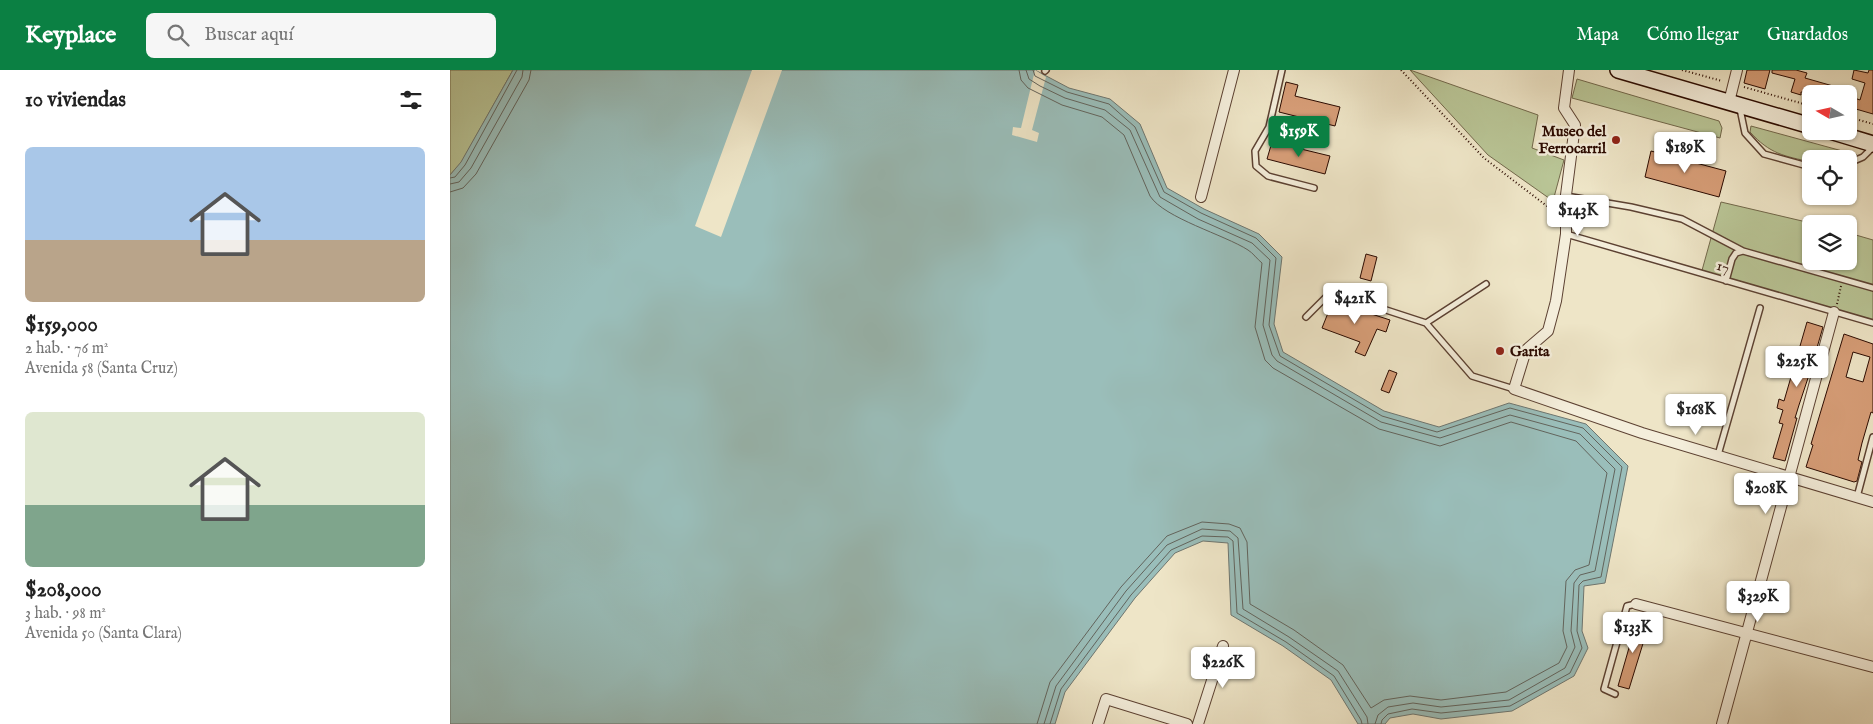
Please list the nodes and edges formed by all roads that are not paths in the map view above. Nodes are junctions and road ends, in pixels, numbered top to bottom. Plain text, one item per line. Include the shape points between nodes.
1 (1234, 70) edge
2 (1282, 70) edge
3 (1569, 70) edge
4 (1618, 70) edge
5 (1738, 70) edge
6 (1734, 103) junction
7 (1802, 123) edge
8 (1858, 140) edge
9 (1873, 145) edge
10 (1857, 160) edge
11 (1802, 164) edge
12 (1314, 188) dead end
13 (1566, 196) junction
14 (1201, 197) dead end
15 (1566, 234) junction
16 (1744, 251) junction
17 (1726, 281) junction
18 (1486, 284) dead end
19 (1873, 288) edge
20 (1760, 308) dead end
21 (1834, 312) junction
22 (1306, 317) dead end
23 (1426, 322) junction
24 (1873, 323) edge
25 (1514, 389) junction
26 (1873, 437) edge
27 (1718, 456) junction
28 (1790, 477) junction
29 (1856, 498) junction
30 (1873, 502) edge
31 (1636, 604) joint
32 (1747, 633) junction
33 (1223, 646) dead end
34 (1873, 667) edge
35 (1615, 694) dead end
36 (1098, 724) edge
37 (1187, 724) edge
38 (1198, 724) edge
39 (1722, 724) edge

1 - 14 street
2 - 12 lane via 1269,126 1255,151 1256,166 1268,176
3 - 13 street via 1564,108 1576,124
4 - 6 main road
5 - 6 street
6 - 7 main road
6 - 11 lane via 1745,132 1764,154
8 - 9 main road
9 - 10 lane
13 - 15 street
13 - 16 lane via 1682,219
15 - 17 lane, 17
15 - 25 street via 1548,331 1526,350
16 - 17 lane via 1736,253 1732,259
16 - 19 lane
17 - 21 lane, 17
18 - 23 lane
20 - 27 lane
21 - 24 lane, 17
21 - 28 street
22 - 23 lane via 1331,292
23 - 25 lane via 1472,376
25 - 27 street
26 - 29 lane
27 - 28 street
28 - 29 street
28 - 32 street
29 - 30 street
31 - 32 street
31 - 35 lane via 1627,606 1604,689
32 - 34 street
32 - 39 street
33 - 38 street
36 - 37 street via 1106,699

